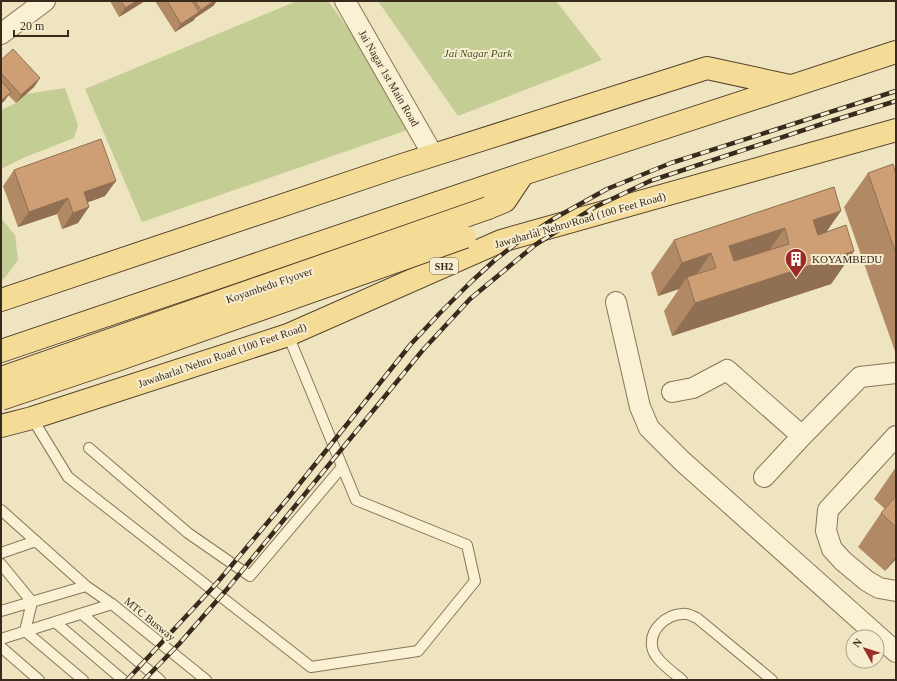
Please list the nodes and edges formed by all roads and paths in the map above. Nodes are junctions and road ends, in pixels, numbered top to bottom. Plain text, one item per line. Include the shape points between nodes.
1 (45, 1) edge
2 (345, 1) edge
3 (1, 34) edge
4 (896, 52) edge
5 (790, 86) junction
6 (896, 130) edge
7 (433, 155) junction
8 (524, 174) junction
9 (502, 241) junction
10 (1, 300) edge
11 (616, 302) dead end
12 (288, 335) junction
13 (3, 350) edge
14 (896, 373) edge
15 (1, 378) edge
16 (672, 392) dead end
17 (1, 399) edge
18 (32, 418) junction
19 (1, 426) edge
20 (802, 436) junction
21 (896, 436) edge
22 (89, 448) dead end
23 (342, 467) junction
24 (764, 478) dead end
25 (1, 510) edge
26 (12, 520) junction
27 (1, 524) edge
28 (36, 541) junction
29 (1, 553) edge
30 (1, 564) edge
31 (86, 586) junction
32 (896, 591) edge
33 (32, 602) junction
34 (112, 604) junction
35 (1, 611) edge
36 (82, 614) junction
37 (55, 622) junction
38 (25, 631) junction
39 (1, 639) edge
40 (1, 647) edge
41 (896, 652) edge
42 (39, 680) edge
43 (83, 680) edge
44 (123, 680) edge
45 (160, 680) edge
46 (206, 680) edge
47 (682, 680) edge
48 (772, 680) edge

1 - 3 street
2 - 7 street, Jai Nagar 1st Main Road
4 - 5 main road
5 - 7 main road via 707,68
5 - 8 main road
6 - 9 main road, Jawaharlal Nehru Road (100 Feet Road) / SH2
7 - 10 main road
8 - 13 main road
8 - 15 main road, Koyambedu Flyover, bridge via 505,201 488,208
9 - 12 main road, Jawaharlal Nehru Road (100 Feet Road) / SH2
9 - 17 main road, Koyambedu Flyover, bridge via 482,234 465,237
11 - 41 street via 640,407 649,428 682,461
12 - 18 main road, Jawaharlal Nehru Road (100 Feet Road) / SH2
12 - 23 lane
13 - 18 main road
14 - 20 street via 860,377
16 - 20 street via 693,388 727,370
18 - 19 main road, Jawaharlal Nehru Road (100 Feet Road) / SH2
18 - 23 lane via 68,476 311,667 418,651 475,581 466,545 356,500
20 - 24 street
21 - 32 street via 828,510 826,531 832,549 843,561 879,588
22 - 23 lane via 188,533 250,576
25 - 26 lane
26 - 27 lane
26 - 28 lane
28 - 29 lane
28 - 31 lane
30 - 33 lane
31 - 33 lane
31 - 34 lane
33 - 35 lane
33 - 38 lane
34 - 36 lane, MTC Busway
34 - 46 lane, MTC Busway
36 - 37 lane, MTC Busway
36 - 45 lane
37 - 38 lane, MTC Busway
37 - 44 lane
38 - 39 lane, MTC Busway
38 - 43 lane
40 - 42 lane
47 - 48 lane via 660,661 652,647 654,633 661,623 672,616 684,614 697,618

